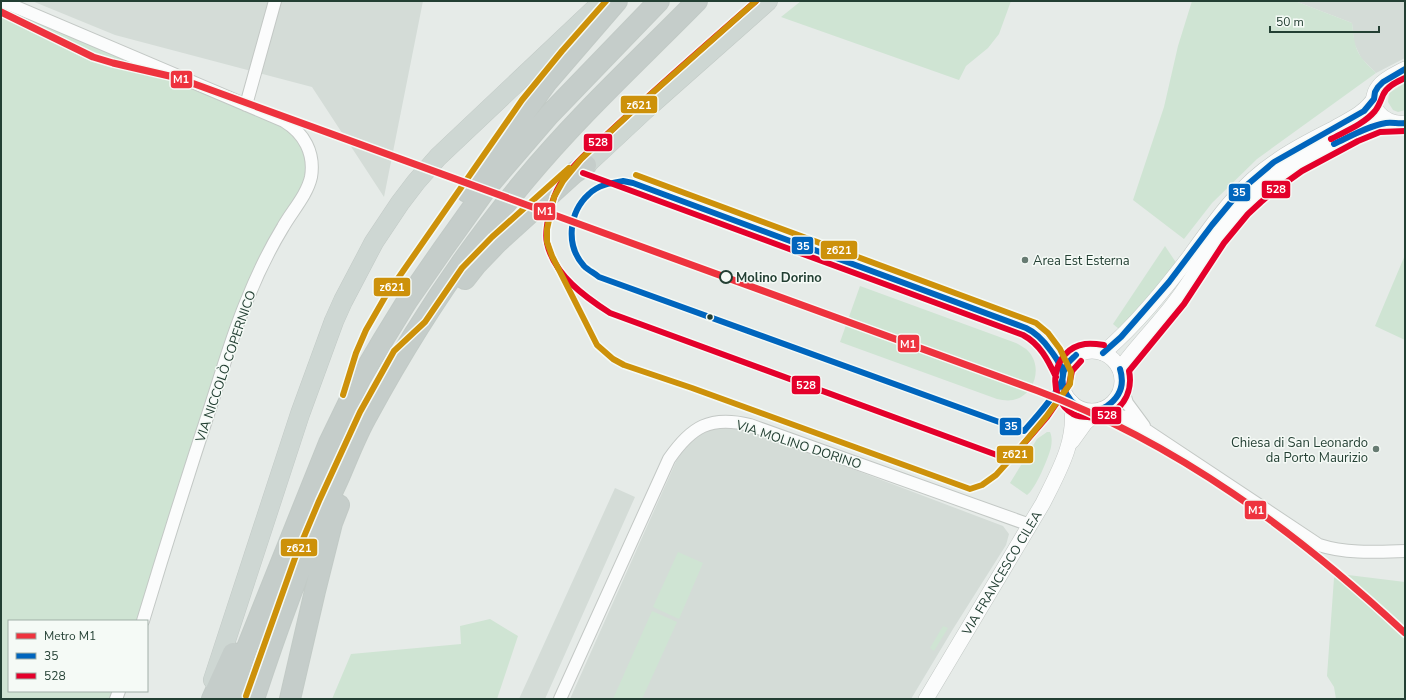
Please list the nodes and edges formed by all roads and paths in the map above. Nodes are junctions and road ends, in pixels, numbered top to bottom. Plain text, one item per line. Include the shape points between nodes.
1 (2, 1) edge
2 (275, 1) edge
3 (603, 1) edge
4 (617, 1) edge
5 (659, 1) edge
6 (697, 1) edge
7 (768, 1) edge
8 (1405, 69) edge
9 (1374, 99) junction
10 (246, 105) junction
11 (1389, 122) junction
12 (1405, 123) edge
13 (586, 165) joint
14 (1103, 353) junction
15 (401, 355) junction
16 (1120, 369) junction
17 (1122, 387) junction
18 (380, 392) junction
19 (350, 400) junction
20 (1071, 402) junction
21 (1101, 409) junction
22 (1149, 432) junction
23 (329, 443) junction
24 (1070, 443) junction
25 (1030, 525) junction
26 (1405, 551) edge
27 (143, 620) edge
28 (206, 699) edge
29 (212, 699) edge
30 (230, 699) edge
31 (254, 699) edge
32 (290, 699) edge
33 (560, 699) edge
34 (926, 699) edge

1 - 10 street, VIA NICCOLÒ COPERNICO
2 - 10 street
3 - 28 main road via 438,157 400,203 374,242 343,301 324,347
4 - 19 highway via 529,105 392,302 363,356
5 - 19 highway via 549,115 488,186 407,301
6 - 15 highway via 600,99 526,179 458,268
7 - 13 main road
8 - 9 street via 1378,86
9 - 11 street via 1379,114
9 - 14 street via 1356,116 1274,162 1241,190 1216,219 1170,282 1121,337
10 - 27 street, VIA NICCOLÒ COPERNICO via 284,121 298,132 310,153 311,178 256,278 239,320
11 - 12 street
11 - 16 street via 1363,130 1322,150 1275,178 1260,191 1245,205 1218,239 1178,298
13 - 15 highway via 493,247 469,273 431,327
14 - 16 street via 1113,358
14 - 20 street via 1081,353 1071,359 1065,367 1063,387
15 - 18 highway
16 - 17 street
17 - 21 street via 1111,405
17 - 22 street via 1129,406
18 - 31 highway via 356,437 316,529
18 - 32 highway via 366,441 332,523
19 - 23 highway
20 - 21 street via 1090,411
20 - 24 street, VIA FRANCESCO CILEA via 1074,418
21 - 22 street via 1124,417
21 - 24 street, VIA FRANCESCO CILEA via 1085,423
22 - 26 street via 1319,545 1359,552
23 - 29 highway via 290,509
23 - 30 highway via 244,655
24 - 25 street, VIA FRANCESCO CILEA via 1053,484
25 - 33 street, VIA MOLINO DORINO via 750,425 726,421 706,425 686,438 669,460
25 - 34 street, VIA FRANCESCO CILEA

